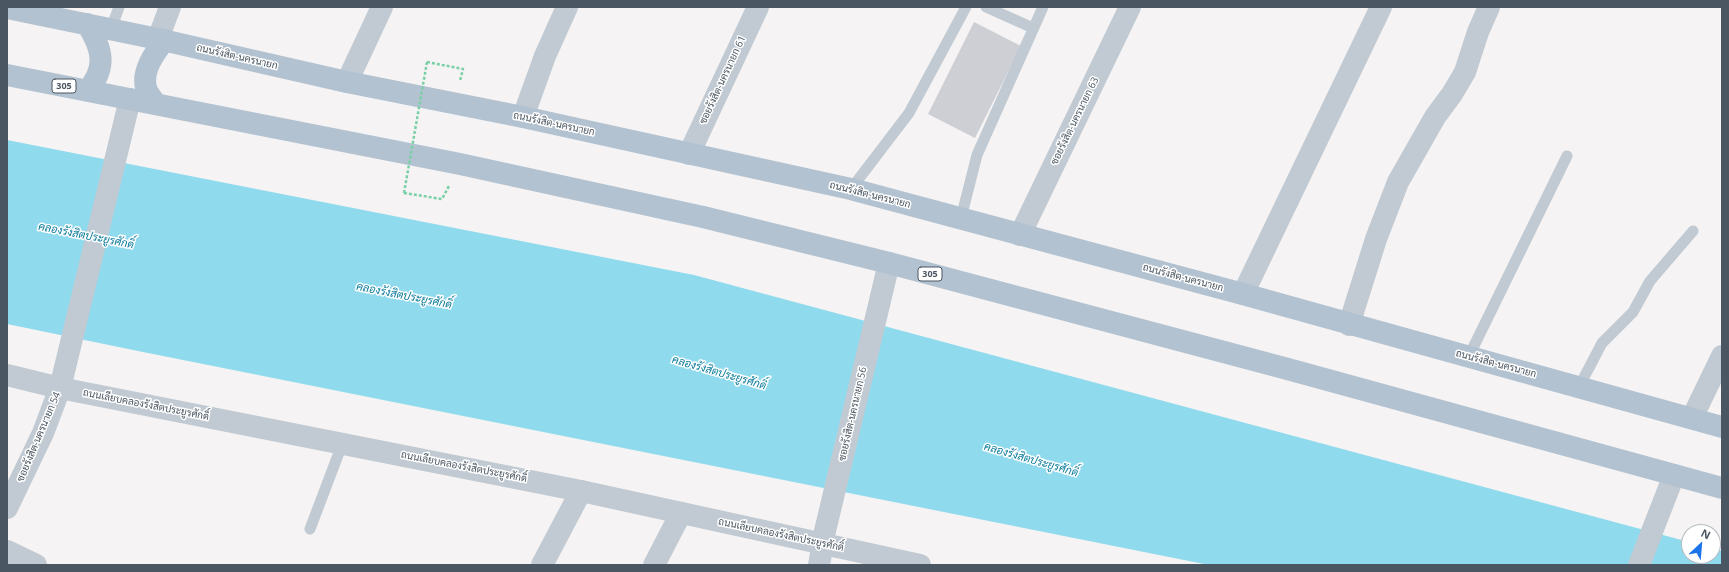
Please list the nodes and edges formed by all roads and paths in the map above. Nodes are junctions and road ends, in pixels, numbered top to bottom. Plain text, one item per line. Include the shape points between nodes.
1 (119, 7) edge
2 (170, 7) edge
3 (382, 7) edge
4 (567, 7) edge
5 (758, 7) edge
6 (966, 7) edge
7 (986, 7) edge
8 (1043, 7) edge
9 (1130, 7) edge
10 (1381, 7) edge
11 (1489, 7) edge
12 (7, 8) edge
13 (87, 24) junction
14 (1033, 28) junction
15 (111, 29) junction
16 (162, 39) junction
17 (7, 75) edge
18 (347, 82) junction
19 (88, 91) junction
20 (130, 99) junction
21 (454, 102) junction
22 (156, 104) junction
23 (523, 117) junction
24 (689, 154) junction
25 (1566, 156) dead end
26 (460, 164) junction
27 (851, 189) junction
28 (961, 218) junction
29 (1693, 231) dead end
30 (1020, 235) junction
31 (889, 263) junction
32 (1243, 294) junction
33 (1349, 324) junction
34 (1469, 356) junction
35 (1722, 356) edge
36 (7, 375) edge
37 (63, 379) junction
38 (1579, 386) junction
39 (1692, 418) junction
40 (1722, 427) edge
41 (344, 442) junction
42 (1674, 476) junction
43 (1722, 488) edge
44 (581, 491) junction
45 (7, 508) edge
46 (680, 514) junction
47 (310, 528) dead end
48 (823, 547) edge
49 (7, 551) edge
50 (36, 565) edge
51 (542, 565) edge
52 (654, 565) edge
53 (920, 565) edge
54 (1639, 565) edge

1 - 15 lane
2 - 16 street
3 - 18 street
4 - 23 street via 545,56
5 - 24 street, ซอยรังสิต-นครนายก 61
6 - 27 lane via 909,113
7 - 14 lane
8 - 14 lane
9 - 30 street, ซอยรังสิต-นครนายก 63
10 - 32 street
11 - 33 street via 1465,72 1435,117 1398,182 1376,239
12 - 13 main road, ถนนรังสิต-นครนายก
13 - 15 main road, ถนนรังสิต-นครนายก
13 - 19 main road via 96,38 102,61 99,73
14 - 28 lane via 977,155
15 - 16 main road, ถนนรังสิต-นครนายก
16 - 18 main road, ถนนรังสิต-นครนายก
16 - 22 main road via 146,75 147,90
17 - 19 main road, 305
18 - 21 main road, ถนนรังสิต-นครนายก
19 - 20 main road, 305
20 - 22 main road, 305
20 - 37 street, ซอยรังสิต-นครนายก 54
21 - 23 main road, ถนนรังสิต-นครนายก
21 - 26 path, bridge via 463,69 427,62 404,193 442,199
22 - 26 main road, 305
23 - 24 main road, ถนนรังสิต-นครนายก
24 - 27 main road, ถนนรังสิต-นครนายก
25 - 34 lane
26 - 31 main road, 305 via 703,217
27 - 28 main road, ถนนรังสิต-นครนายก
28 - 30 main road, ถนนรังสิต-นครนายก
29 - 38 lane via 1650,281 1633,312 1602,343
30 - 32 main road, ถนนรังสิต-นครนายก
31 - 42 main road, 305 via 1284,368
31 - 48 street, ซอยรังสิต-นครนายก 56
32 - 33 main road, ถนนรังสิต-นครนายก
33 - 34 main road, ถนนรังสิต-นครนายก
34 - 38 main road, ถนนรังสิต-นครนายก
35 - 39 street
36 - 37 street, ถนนเลียบคลองรังสิตประยูรศักดิ์
37 - 41 street, ถนนเลียบคลองรังสิตประยูรศักดิ์
37 - 45 street, ซอยรังสิต-นครนายก 54 via 43,432
38 - 39 main road, ถนนรังสิต-นครนายก
39 - 40 main road, ถนนรังสิต-นครนายก
41 - 44 street, ถนนเลียบคลองรังสิตประยูรศักดิ์
41 - 47 lane
42 - 43 main road, 305
42 - 54 street
44 - 46 street, ถนนเลียบคลองรังสิตประยูรศักดิ์
44 - 51 street
46 - 48 street, ถนนเลียบคลองรังสิตประยูรศักดิ์
46 - 52 street
48 - 53 street, ถนนเลียบคลองรังสิตประยูรศักดิ์
49 - 50 street

